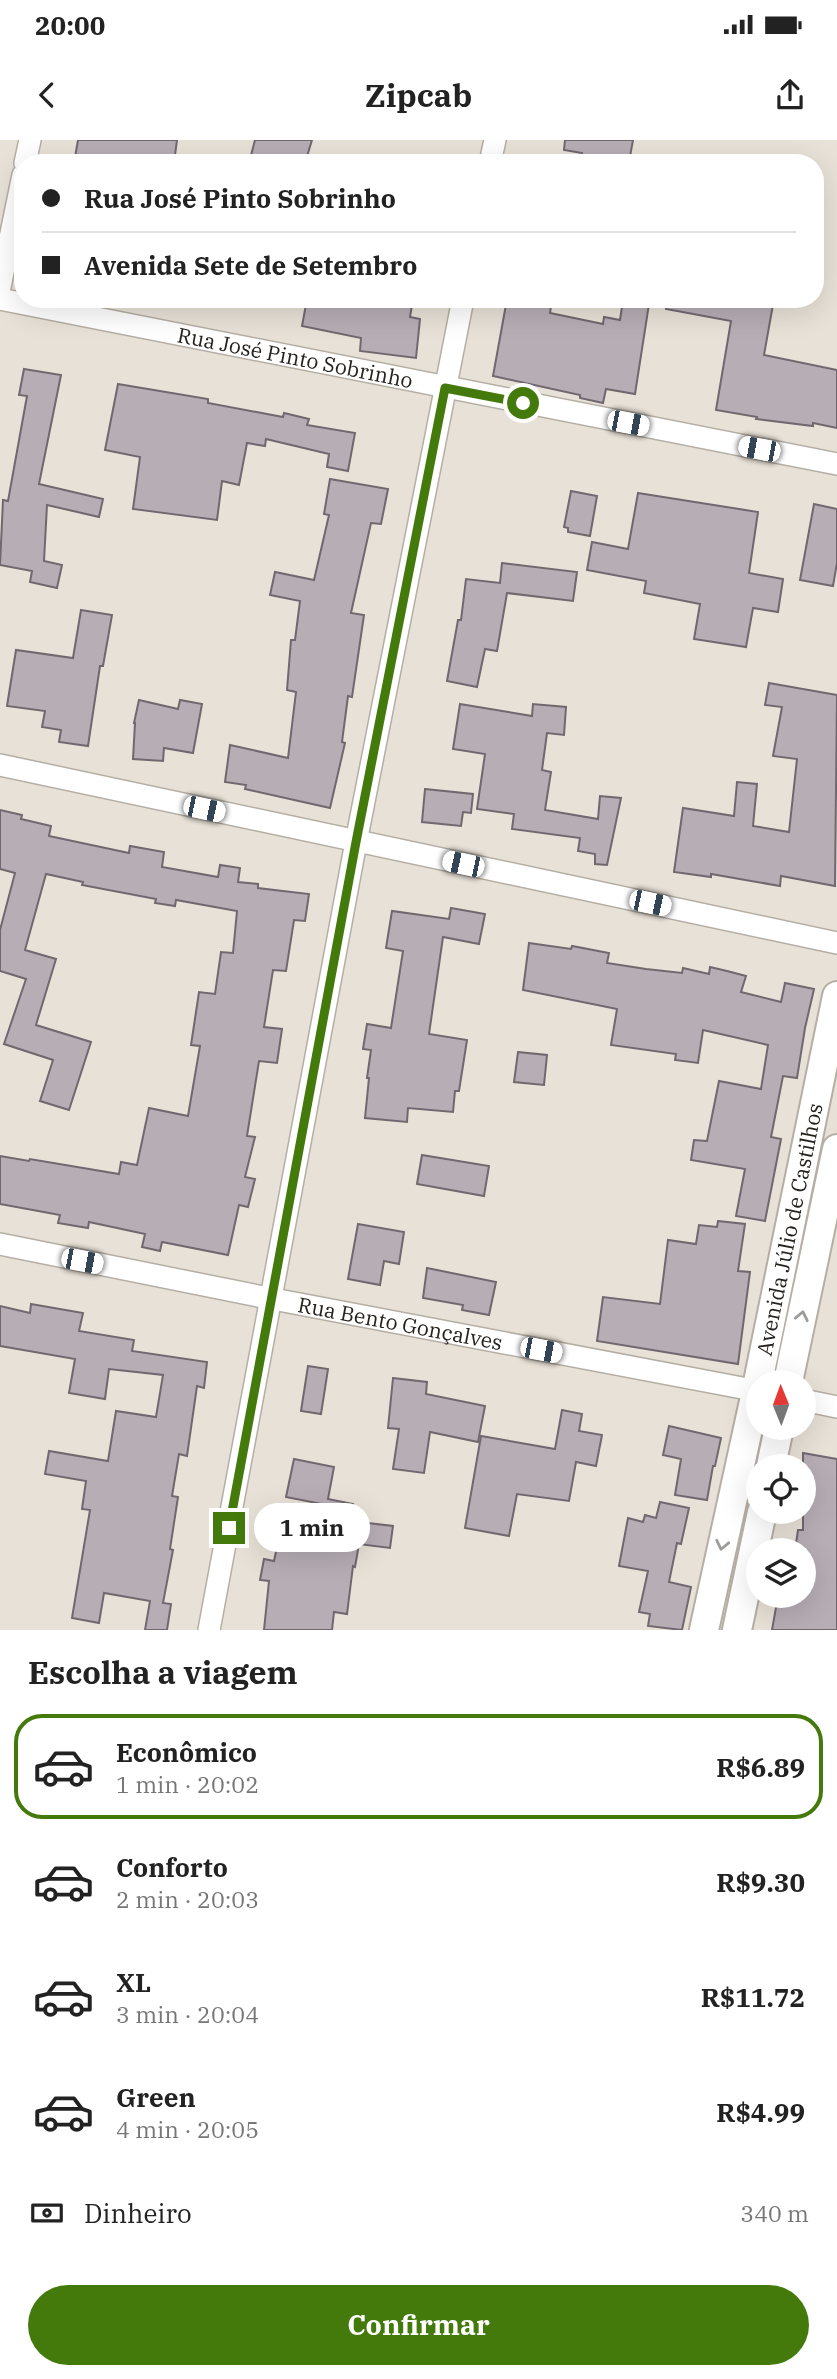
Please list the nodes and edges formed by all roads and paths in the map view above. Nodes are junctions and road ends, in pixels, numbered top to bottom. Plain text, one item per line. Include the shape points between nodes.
1 (14, 219) edge
2 (0, 287) edge
3 (45, 308) edge
4 (461, 308) edge
5 (445, 388) junction
6 (837, 464) edge
7 (0, 765) edge
8 (356, 842) junction
9 (837, 943) edge
10 (837, 996) edge
11 (828, 1084) edge
12 (837, 1149) edge
13 (0, 1244) edge
14 (781, 1268) junction
15 (811, 1274) junction
16 (272, 1299) junction
17 (760, 1370) edge
18 (791, 1370) edge
19 (746, 1385) edge
20 (816, 1403) edge
21 (837, 1407) edge
22 (746, 1437) edge
23 (731, 1506) junction
24 (746, 1509) edge
25 (759, 1524) edge
26 (209, 1630) edge
27 (704, 1630) edge
28 (737, 1630) edge

1 - 2 street
3 - 5 street, Rua José Pinto Sobrinho
4 - 5 street
5 - 6 street, Rua José Pinto Sobrinho
5 - 8 street
7 - 8 street
8 - 9 street
8 - 16 street
10 - 11 street, Avenida Júlio de Castilhos
11 - 14 street, Avenida Júlio de Castilhos
12 - 15 street, Avenida Júlio de Castilhos
13 - 16 street, Rua Bento Gonçalves
14 - 15 street
14 - 17 street, Avenida Júlio de Castilhos
18 -> 15 street, Avenida Júlio de Castilhos
16 - 19 street, Rua Bento Gonçalves
16 - 26 street
20 - 21 street
22 - 23 street, Avenida Júlio de Castilhos
23 - 24 street
23 -> 27 street, Avenida Júlio de Castilhos
25 - 28 street

